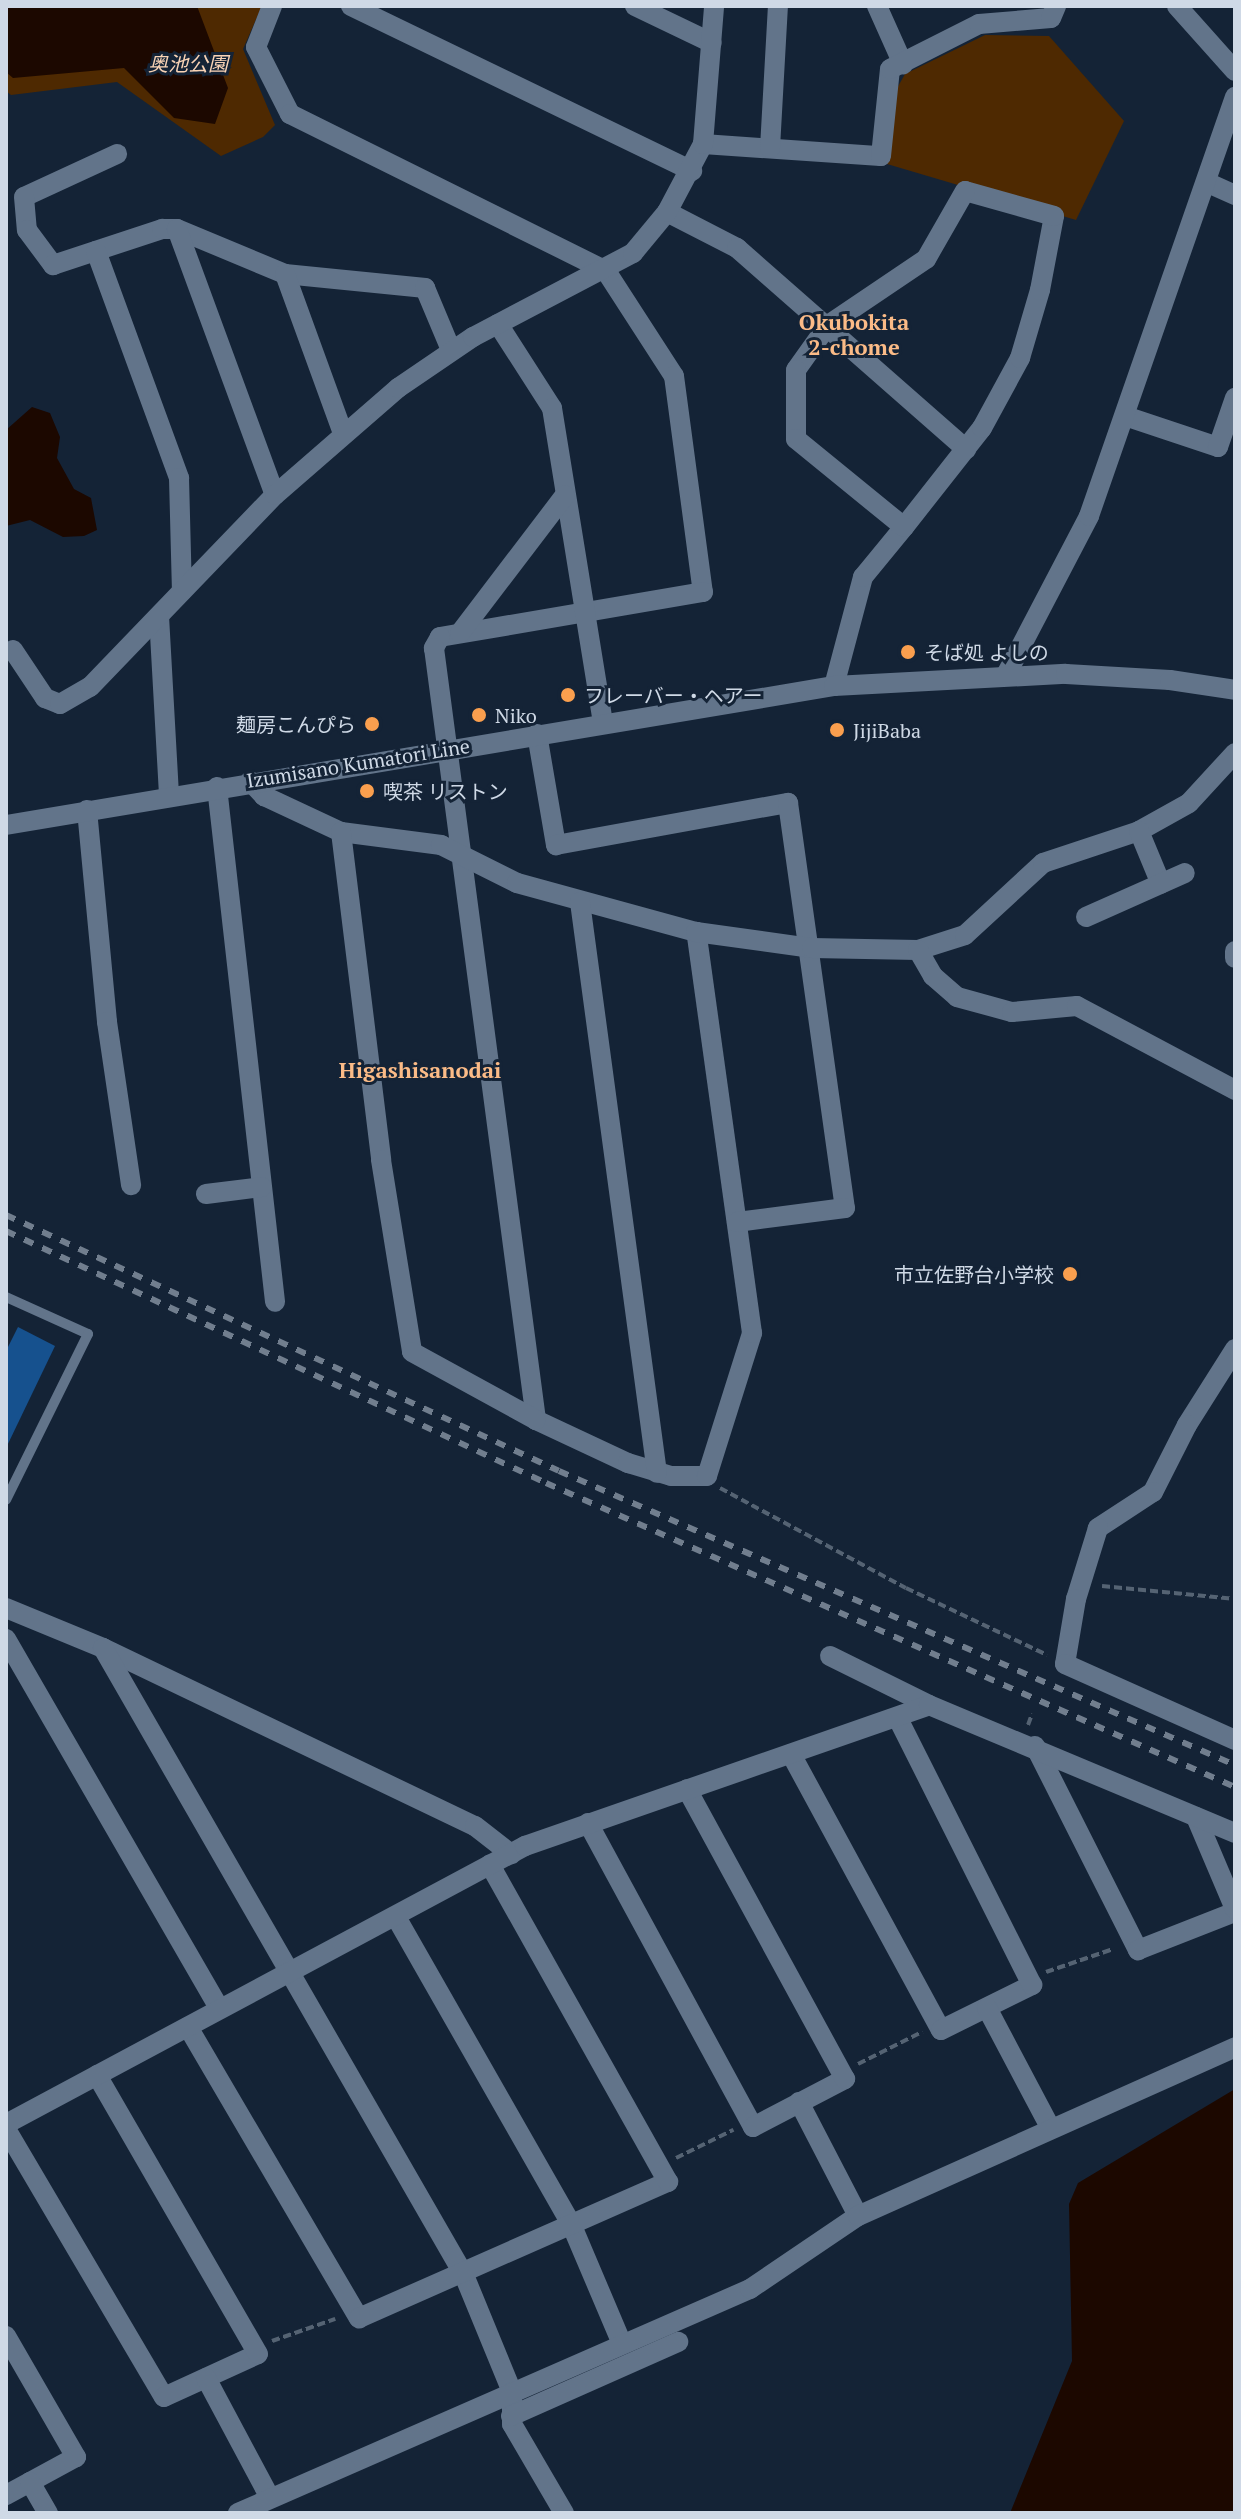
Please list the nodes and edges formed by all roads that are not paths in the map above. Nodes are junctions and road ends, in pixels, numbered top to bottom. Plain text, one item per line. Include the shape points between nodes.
1 (272, 6) edge
2 (351, 6) edge
3 (635, 6) edge
4 (714, 6) edge
5 (778, 6) edge
6 (877, 6) edge
7 (1056, 6) edge
8 (1177, 6) edge
9 (712, 43) junction
10 (903, 64) junction
11 (1235, 71) edge
12 (1235, 97) edge
13 (703, 144) junction
14 (770, 148) junction
15 (117, 154) dead end
16 (692, 171) junction
17 (1206, 182) junction
18 (1235, 195) edge
19 (667, 212) junction
20 (177, 229) junction
21 (96, 251) junction
22 (606, 271) junction
23 (285, 274) junction
24 (498, 324) junction
25 (828, 325) junction
26 (451, 350) junction
27 (1235, 398) edge
28 (1125, 416) junction
29 (343, 433) junction
30 (966, 449) junction
31 (275, 495) junction
32 (565, 495) junction
33 (904, 527) junction
34 (182, 591) junction
35 (583, 611) junction
36 (159, 616) junction
37 (460, 633) junction
38 (13, 650) dead end
39 (1006, 675) junction
40 (834, 686) junction
41 (1235, 690) edge
42 (603, 723) junction
43 (537, 734) junction
44 (447, 748) junction
45 (1235, 753) edge
46 (250, 781) junction
47 (217, 787) junction
48 (169, 795) junction
49 (87, 810) junction
50 (6, 825) edge
51 (1139, 831) junction
52 (341, 832) junction
53 (458, 856) junction
54 (1185, 873) dead end
55 (1161, 884) junction
56 (580, 902) junction
57 (1086, 917) dead end
58 (696, 932) junction
59 (812, 948) junction
60 (918, 950) junction
61 (1235, 951) edge
62 (1235, 958) edge
63 (1235, 1090) edge
64 (131, 1185) dead end
65 (262, 1187) junction
66 (206, 1194) dead end
67 (737, 1222) junction
68 (6, 1297) edge
69 (275, 1302) dead end
70 (1235, 1349) edge
71 (536, 1420) junction
72 (657, 1473) junction
73 (6, 1500) edge
74 (6, 1608) edge
75 (6, 1639) edge
76 (103, 1648) junction
77 (830, 1656) dead end
78 (929, 1705) junction
79 (897, 1717) junction
80 (1235, 1740) edge
81 (1035, 1746) junction
82 (791, 1754) junction
83 (687, 1789) junction
84 (1196, 1817) junction
85 (588, 1823) junction
86 (1235, 1833) edge
87 (511, 1854) junction
88 (490, 1865) junction
89 (1235, 1910) edge
90 (396, 1917) junction
91 (288, 1975) junction
92 (987, 2008) junction
93 (220, 2009) junction
94 (188, 2027) junction
95 (1235, 2047) edge
96 (97, 2075) junction
97 (799, 2102) junction
98 (6, 2126) edge
99 (1050, 2127) junction
100 (858, 2216) junction
101 (572, 2226) junction
102 (464, 2275) junction
103 (6, 2336) edge
104 (678, 2342) dead end
105 (622, 2344) junction
106 (206, 2378) junction
107 (512, 2392) junction
108 (511, 2416) junction
109 (30, 2482) junction
110 (6, 2495) edge
111 (270, 2498) junction
112 (48, 2513) edge
113 (238, 2513) edge
114 (564, 2513) edge

1 - 22 street via 256,47 290,114
2 - 16 street
3 - 9 street
4 - 9 street
5 - 14 street
6 - 10 street
7 - 10 street via 1051,18 979,24
8 - 11 street
9 - 13 street
10 - 14 street via 890,69 881,156
12 - 17 street
13 - 14 street
13 - 16 street
15 - 21 street via 24,197 27,230 53,265
16 - 19 street
17 - 18 street
17 - 28 street
19 - 22 street via 633,253
19 - 25 street via 737,248
20 - 21 street
20 - 23 street
20 - 31 street
21 - 34 street via 179,478
22 - 24 street
22 - 35 street via 674,376 703,592
23 - 26 street via 425,288
23 - 29 street
24 - 26 street
24 - 32 street via 552,408
25 - 30 street
25 - 30 street via 926,259 965,191 1054,216 1020,358
25 - 33 street via 796,370 796,439
26 - 29 street
27 - 28 street via 1218,447
28 - 39 street via 1089,516
29 - 31 street
30 - 33 street
31 - 34 street
32 - 35 street
32 - 37 street
33 - 40 street via 863,577
34 - 36 street
35 - 37 street
35 - 42 street
36 - 38 street via 90,687 60,704 45,698
36 - 48 street
37 - 44 street via 440,637 434,648
39 - 40 street, Izumisano Kumatori Line
39 - 41 street, Izumisano Kumatori Line via 1170,680
40 - 42 street, Izumisano Kumatori Line
42 - 43 street, Izumisano Kumatori Line
43 - 44 street, Izumisano Kumatori Line
43 - 59 street via 556,845 788,803
44 - 46 street, Izumisano Kumatori Line
44 - 53 street
45 - 51 street via 1189,803
46 - 47 street, Izumisano Kumatori Line
46 - 52 street via 264,796
47 - 48 street, Izumisano Kumatori Line
47 - 65 street
48 - 49 street, Izumisano Kumatori Line
49 - 50 street, Izumisano Kumatori Line
49 - 64 street via 107,1022
51 - 55 street
51 - 60 street via 1043,863 965,935
52 - 53 street via 401,836 441,845
52 - 71 street via 381,1160 412,1352
53 - 56 street via 517,883
53 - 71 street
54 - 55 street
55 - 57 street
56 - 58 street
56 - 72 street
58 - 59 street
58 - 67 street
59 - 60 street
59 - 67 street via 845,1208
60 - 63 street via 933,976 970,1002 1012,1012 1077,1006
61 - 62 street
65 - 66 street
65 - 69 street
67 - 72 street via 752,1333 707,1476
68 - 73 lane via 88,1334
70 - 80 street via 1153,1492 1098,1528 1080,1583 1065,1664
71 - 72 street
74 - 76 street
75 - 93 street
76 - 87 street via 475,1826
76 - 91 street
77 - 78 street
78 - 79 street
78 - 81 street
79 - 82 street
79 - 92 street via 1032,1985
81 - 84 street
81 - 89 street via 1138,1950
82 - 83 street
82 - 92 street via 941,2030
83 - 85 street
83 - 97 street via 845,2079
84 - 86 street
84 - 89 street
85 - 87 street
85 - 97 street via 753,2127
87 - 88 street
88 - 90 street
88 - 101 street via 668,2182
90 - 91 street
90 - 101 street
91 - 93 street
91 - 102 street
92 - 99 street
93 - 94 street
94 - 96 street
94 - 102 street via 359,2318
95 - 99 street
96 - 98 street
96 - 106 street via 258,2354
97 - 100 street
98 - 106 street via 164,2397
99 - 100 street
100 - 105 street via 750,2289
101 - 102 street
101 - 105 street
102 - 107 street
103 - 109 street via 76,2457
104 - 108 street
105 - 107 street
106 - 111 street
107 - 108 street
107 - 111 street
108 - 114 street
109 - 110 street
109 - 112 street
111 - 113 street

